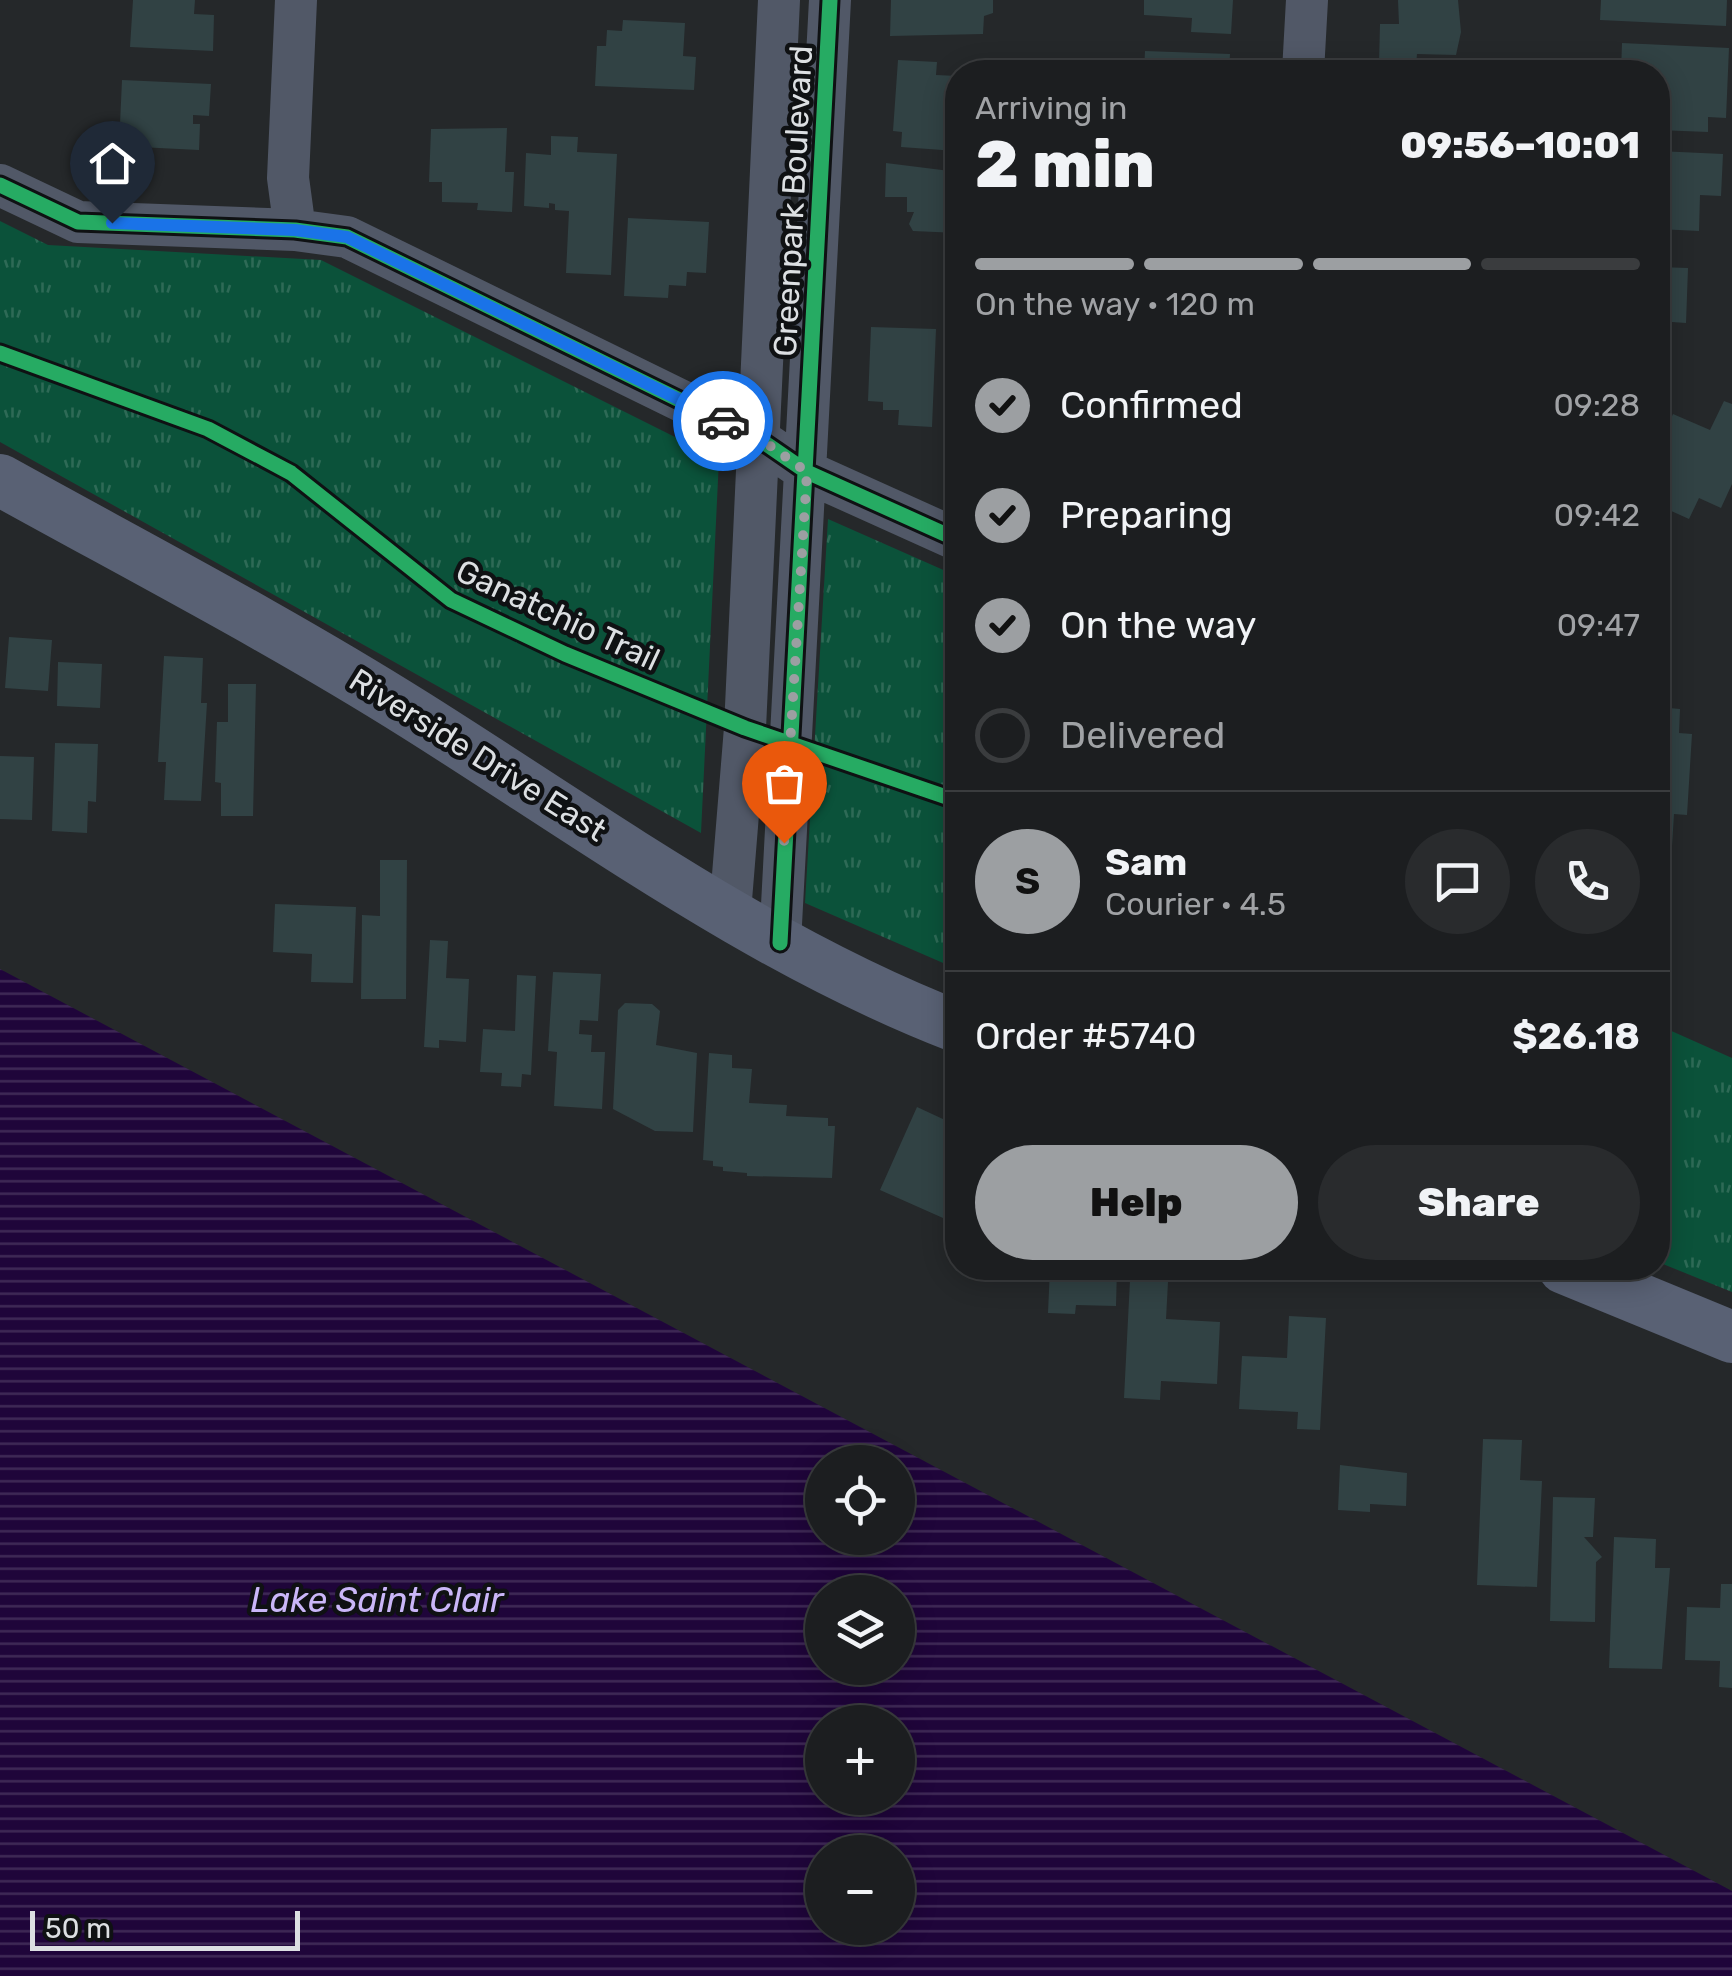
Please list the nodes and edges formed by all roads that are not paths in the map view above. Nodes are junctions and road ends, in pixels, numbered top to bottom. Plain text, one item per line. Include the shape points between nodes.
1 (296, 0) edge
2 (779, 0) edge
3 (830, 0) edge
4 (1306, 0) edge
5 (1304, 60) edge
6 (0, 186) edge
7 (295, 230) junction
8 (759, 438) junction
9 (807, 472) junction
10 (0, 480) edge
11 (945, 534) edge
12 (730, 912) junction
13 (780, 943) junction
14 (945, 1022) edge
15 (1593, 1280) edge
16 (1732, 1337) edge

1 - 7 street via 288,178
2 - 8 street, Greenpark Boulevard
3 - 9 street, Greenpark Boulevard
4 - 5 street
6 - 7 street via 78,222
7 - 8 street via 347,237
8 - 9 street
8 - 12 street, Greenpark Boulevard
9 - 11 street
9 - 13 street, Greenpark Boulevard
10 - 12 main road, Riverside Drive East via 345,671
12 - 13 main road, Riverside Drive East
13 - 14 main road, Riverside Drive East
15 - 16 main road

